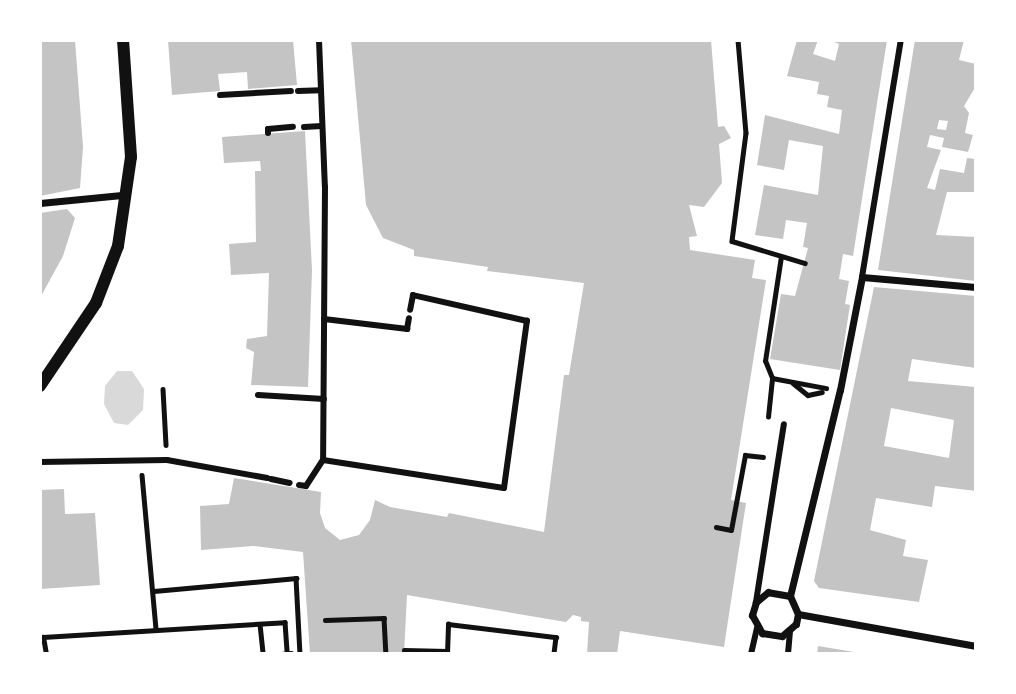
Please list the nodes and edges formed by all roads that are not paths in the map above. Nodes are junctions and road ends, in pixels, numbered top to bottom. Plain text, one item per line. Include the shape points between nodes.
1 (123, 40) edge
2 (319, 40) edge
3 (901, 40) edge
4 (321, 89) junction
5 (220, 95) dead end
6 (322, 126) junction
7 (293, 127) dead end
8 (304, 127) dead end
9 (268, 134) dead end
10 (122, 195) junction
11 (40, 203) edge
12 (862, 277) junction
13 (976, 287) edge
14 (410, 310) dead end
15 (409, 318) dead end
16 (324, 319) junction
17 (40, 386) edge
18 (258, 395) dead end
19 (324, 399) junction
20 (783, 424) dead end
21 (323, 460) junction
22 (40, 462) edge
23 (290, 483) dead end
24 (303, 486) dead end
25 (790, 597) junction
26 (756, 602) junction
27 (798, 614) junction
28 (757, 628) junction
29 (790, 631) junction
30 (976, 646) edge
31 (751, 654) edge
32 (789, 654) edge

1 - 10 street via 131,139
2 - 4 street
3 - 12 street
4 - 5 street
4 - 6 street
6 - 8 street
6 - 16 street
7 - 9 street via 268,129
10 - 11 street
10 - 17 street via 118,246 108,278 81,331
12 - 13 street
12 - 25 street
14 - 21 street via 412,295 527,321 504,488
15 - 16 street via 407,329
16 - 19 street
18 - 19 street
19 - 21 street
20 - 26 street
21 - 24 street
22 - 23 street via 167,460
25 - 26 street via 776,591
25 - 27 street
26 - 28 street via 752,615
27 - 29 street
27 - 30 street
28 - 29 street via 775,637
28 - 31 street
29 - 32 street

